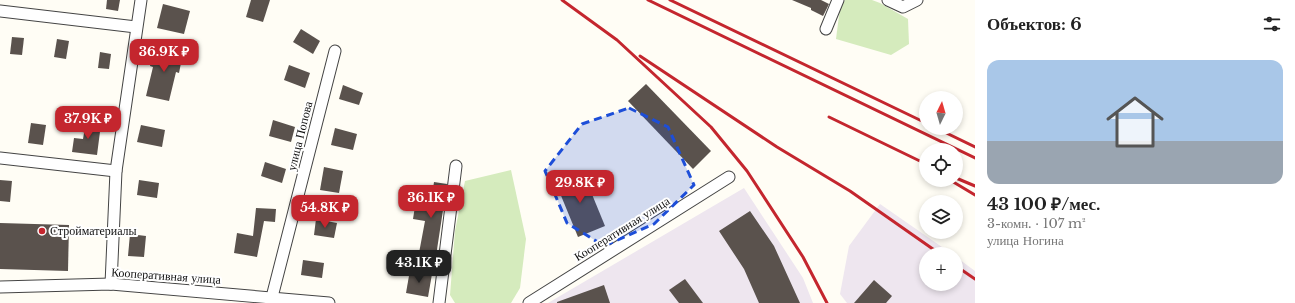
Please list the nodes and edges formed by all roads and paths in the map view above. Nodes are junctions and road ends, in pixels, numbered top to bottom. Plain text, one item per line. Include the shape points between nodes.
1 (141, 0) edge
2 (838, 0) edge
3 (888, 0) edge
4 (917, 0) edge
5 (0, 11) edge
6 (136, 27) junction
7 (826, 29) dead end
8 (335, 52) dead end
9 (0, 158) edge
10 (456, 166) dead end
11 (116, 171) junction
12 (729, 177) dead end
13 (111, 284) junction
14 (0, 287) edge
15 (267, 299) edge
16 (329, 303) edge
17 (439, 303) edge
18 (529, 303) edge

1 - 6 street
2 - 7 street
3 - 4 street via 903,6
5 - 6 street
6 - 11 street
8 - 15 street, улица Попова
9 - 11 street
10 - 17 street
11 - 13 street
12 - 18 street, Кооперативная улица
13 - 14 street, Кооперативная улица
13 - 15 street, Кооперативная улица
15 - 16 street, Кооперативная улица

